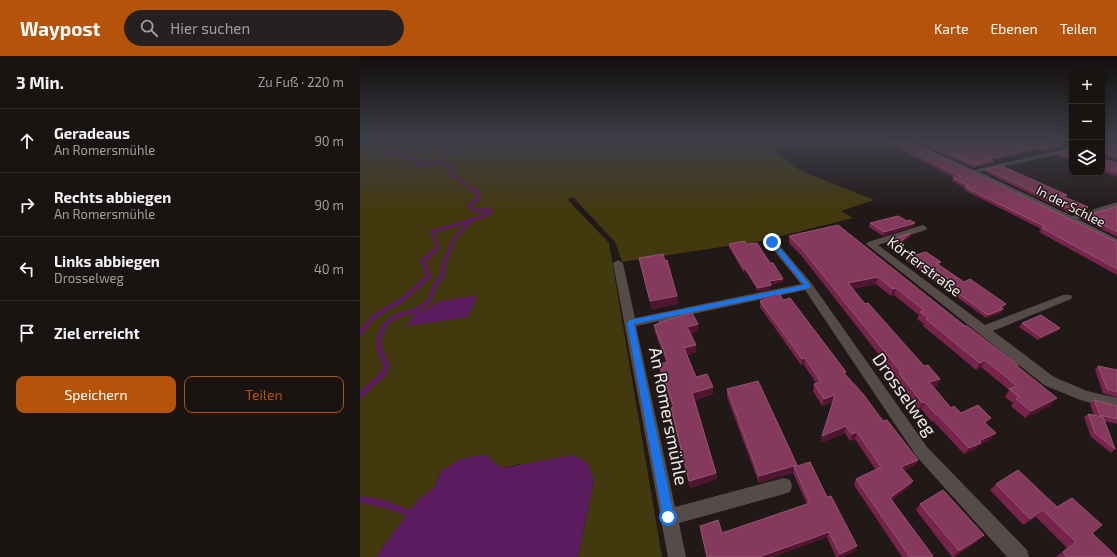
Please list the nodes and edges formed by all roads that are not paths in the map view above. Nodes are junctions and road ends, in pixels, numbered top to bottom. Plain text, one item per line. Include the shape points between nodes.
1 (955, 163) edge
2 (1010, 163) edge
3 (973, 172) junction
4 (1117, 204) edge
5 (1072, 220) junction
6 (923, 228) dead end
7 (772, 242) dead end
8 (1117, 243) edge
9 (618, 262) dead end
10 (808, 286) junction
11 (1067, 297) dead end
12 (630, 323) junction
13 (985, 330) junction
14 (1117, 404) edge
15 (784, 486) dead end
16 (668, 517) junction
17 (677, 557) edge
18 (1020, 557) edge

1 - 3 street, In der Schlee
2 - 3 street
3 - 5 street, In der Schlee
4 - 5 street
5 - 8 street, In der Schlee
6 - 13 street, Körferstraße via 871,244
7 - 10 street, Drosselweg
9 - 12 street, An Romersmühle
10 - 12 street
10 - 18 street, Drosselweg via 922,452
11 - 13 street
12 - 16 street, An Romersmühle
13 - 14 street, Körferstraße via 1049,381 1085,396
15 - 16 street
16 - 17 street, An Romersmühle

